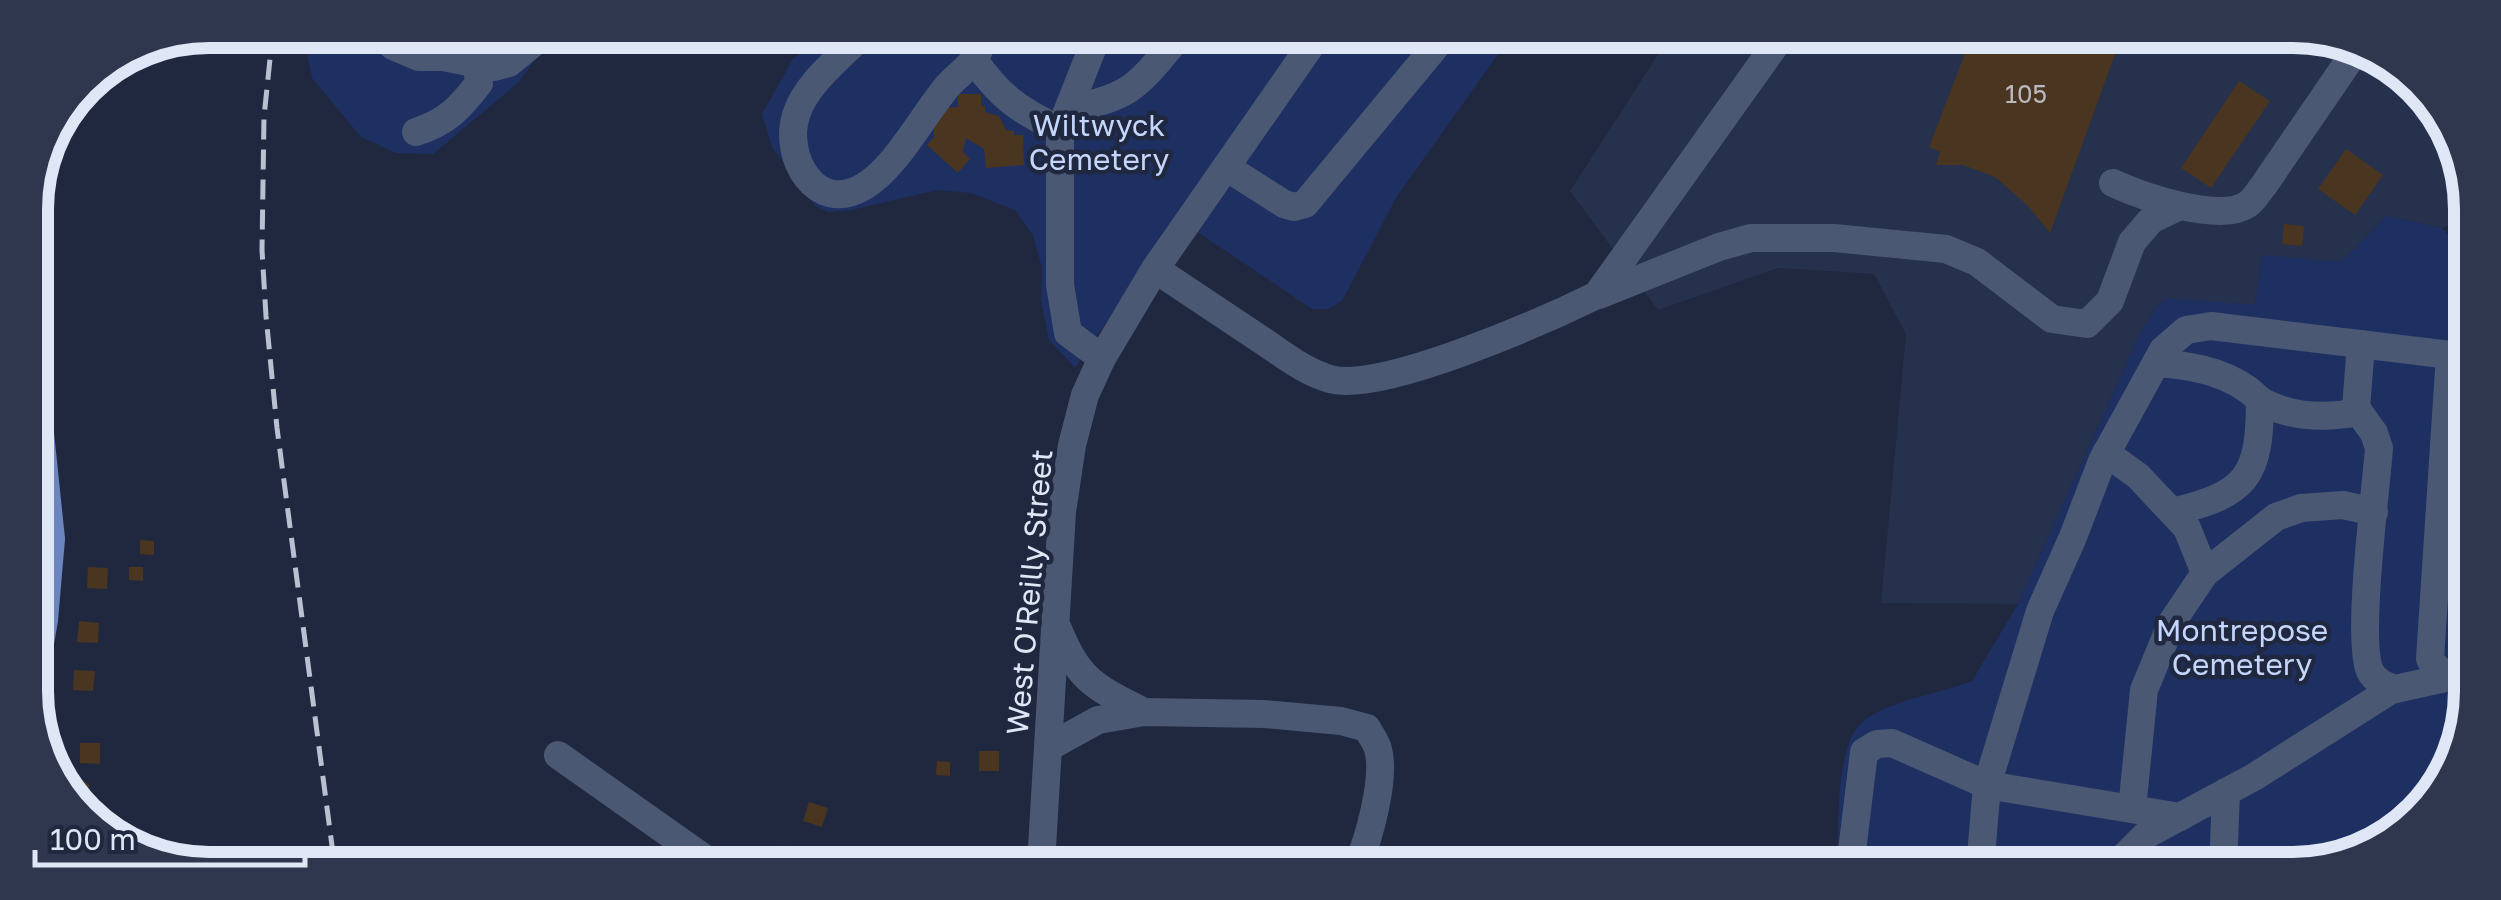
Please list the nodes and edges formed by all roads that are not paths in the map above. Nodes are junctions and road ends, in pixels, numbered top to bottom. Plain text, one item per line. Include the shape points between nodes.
1 (399, 48) edge
2 (451, 48) edge
3 (528, 48) edge
4 (850, 48) edge
5 (980, 48) edge
6 (1093, 48) edge
7 (1169, 48) edge
8 (1309, 48) edge
9 (1434, 48) edge
10 (1773, 48) edge
11 (2346, 57) edge
12 (443, 58) junction
13 (974, 60) junction
14 (477, 65) junction
15 (1065, 120) junction
16 (416, 132) dead end
17 (1226, 168) junction
18 (2114, 183) dead end
19 (2180, 206) junction
20 (1154, 269) junction
21 (1597, 295) junction
22 (2360, 344) junction
23 (2454, 356) edge
24 (1102, 358) junction
25 (2156, 363) junction
26 (2454, 399) edge
27 (2260, 400) junction
28 (2359, 412) junction
29 (2106, 453) junction
30 (2172, 512) junction
31 (2374, 512) junction
32 (48, 520) edge
33 (48, 562) edge
34 (2205, 572) junction
35 (1056, 623) junction
36 (2454, 674) edge
37 (2454, 676) edge
38 (2394, 690) junction
39 (1144, 712) junction
40 (1050, 747) junction
41 (558, 756) dead end
42 (1987, 785) junction
43 (2226, 792) junction
44 (2132, 809) junction
45 (2180, 817) junction
46 (695, 852) edge
47 (1042, 852) edge
48 (1363, 852) edge
49 (1851, 852) edge
50 (1981, 852) edge
51 (2129, 852) edge
52 (2224, 852) edge

1 - 12 street
2 - 12 street
3 - 14 street via 508,64
4 - 13 street via 796,113 792,146 801,170 828,194 861,189 882,172
5 - 13 street
6 - 15 street
7 - 15 street via 1135,88
8 - 17 street, West O'Reilly Street
9 - 17 street via 1305,204 1284,204
10 - 21 street
11 - 19 street via 2245,206
12 - 14 street
13 - 15 street via 1017,109
14 - 16 street via 479,83 466,100 440,124
15 - 24 street via 1060,285 1068,333
17 - 20 street, West O'Reilly Street
18 - 19 street
19 - 21 street via 2151,220 2132,242 2110,301 2087,324 2052,319 1977,262 1946,249 1834,238 1752,238
20 - 21 street via 1308,370 1340,382 1404,372
20 - 24 street, West O'Reilly Street
22 - 23 street
22 - 25 street via 2211,326 2186,330
22 - 28 street
24 - 35 street, West O'Reilly Street via 1072,446
25 - 27 street via 2214,373
25 - 29 street
26 - 36 street via 2430,659 2436,669
27 - 28 street via 2307,415
27 - 30 street via 2253,470 2209,503
28 - 31 street via 2379,448
29 - 30 street
29 - 42 street via 2040,611
30 - 34 street
31 - 34 street via 2342,505 2301,508 2276,518
31 - 38 street via 2366,656 2379,682
32 - 33 main road
34 - 44 street via 2172,622 2144,690
35 - 39 street via 1090,684
35 - 40 street, West O'Reilly Street
37 - 38 street
38 - 43 street
39 - 40 street via 1098,720
39 - 48 street via 1264,714 1367,728 1379,750 1379,776
40 - 47 street, West O'Reilly Street
41 - 46 street
42 - 44 street
42 - 49 street via 1892,743 1876,744 1864,752
42 - 50 street
43 - 45 street
43 - 52 street
44 - 45 street
45 - 51 street

